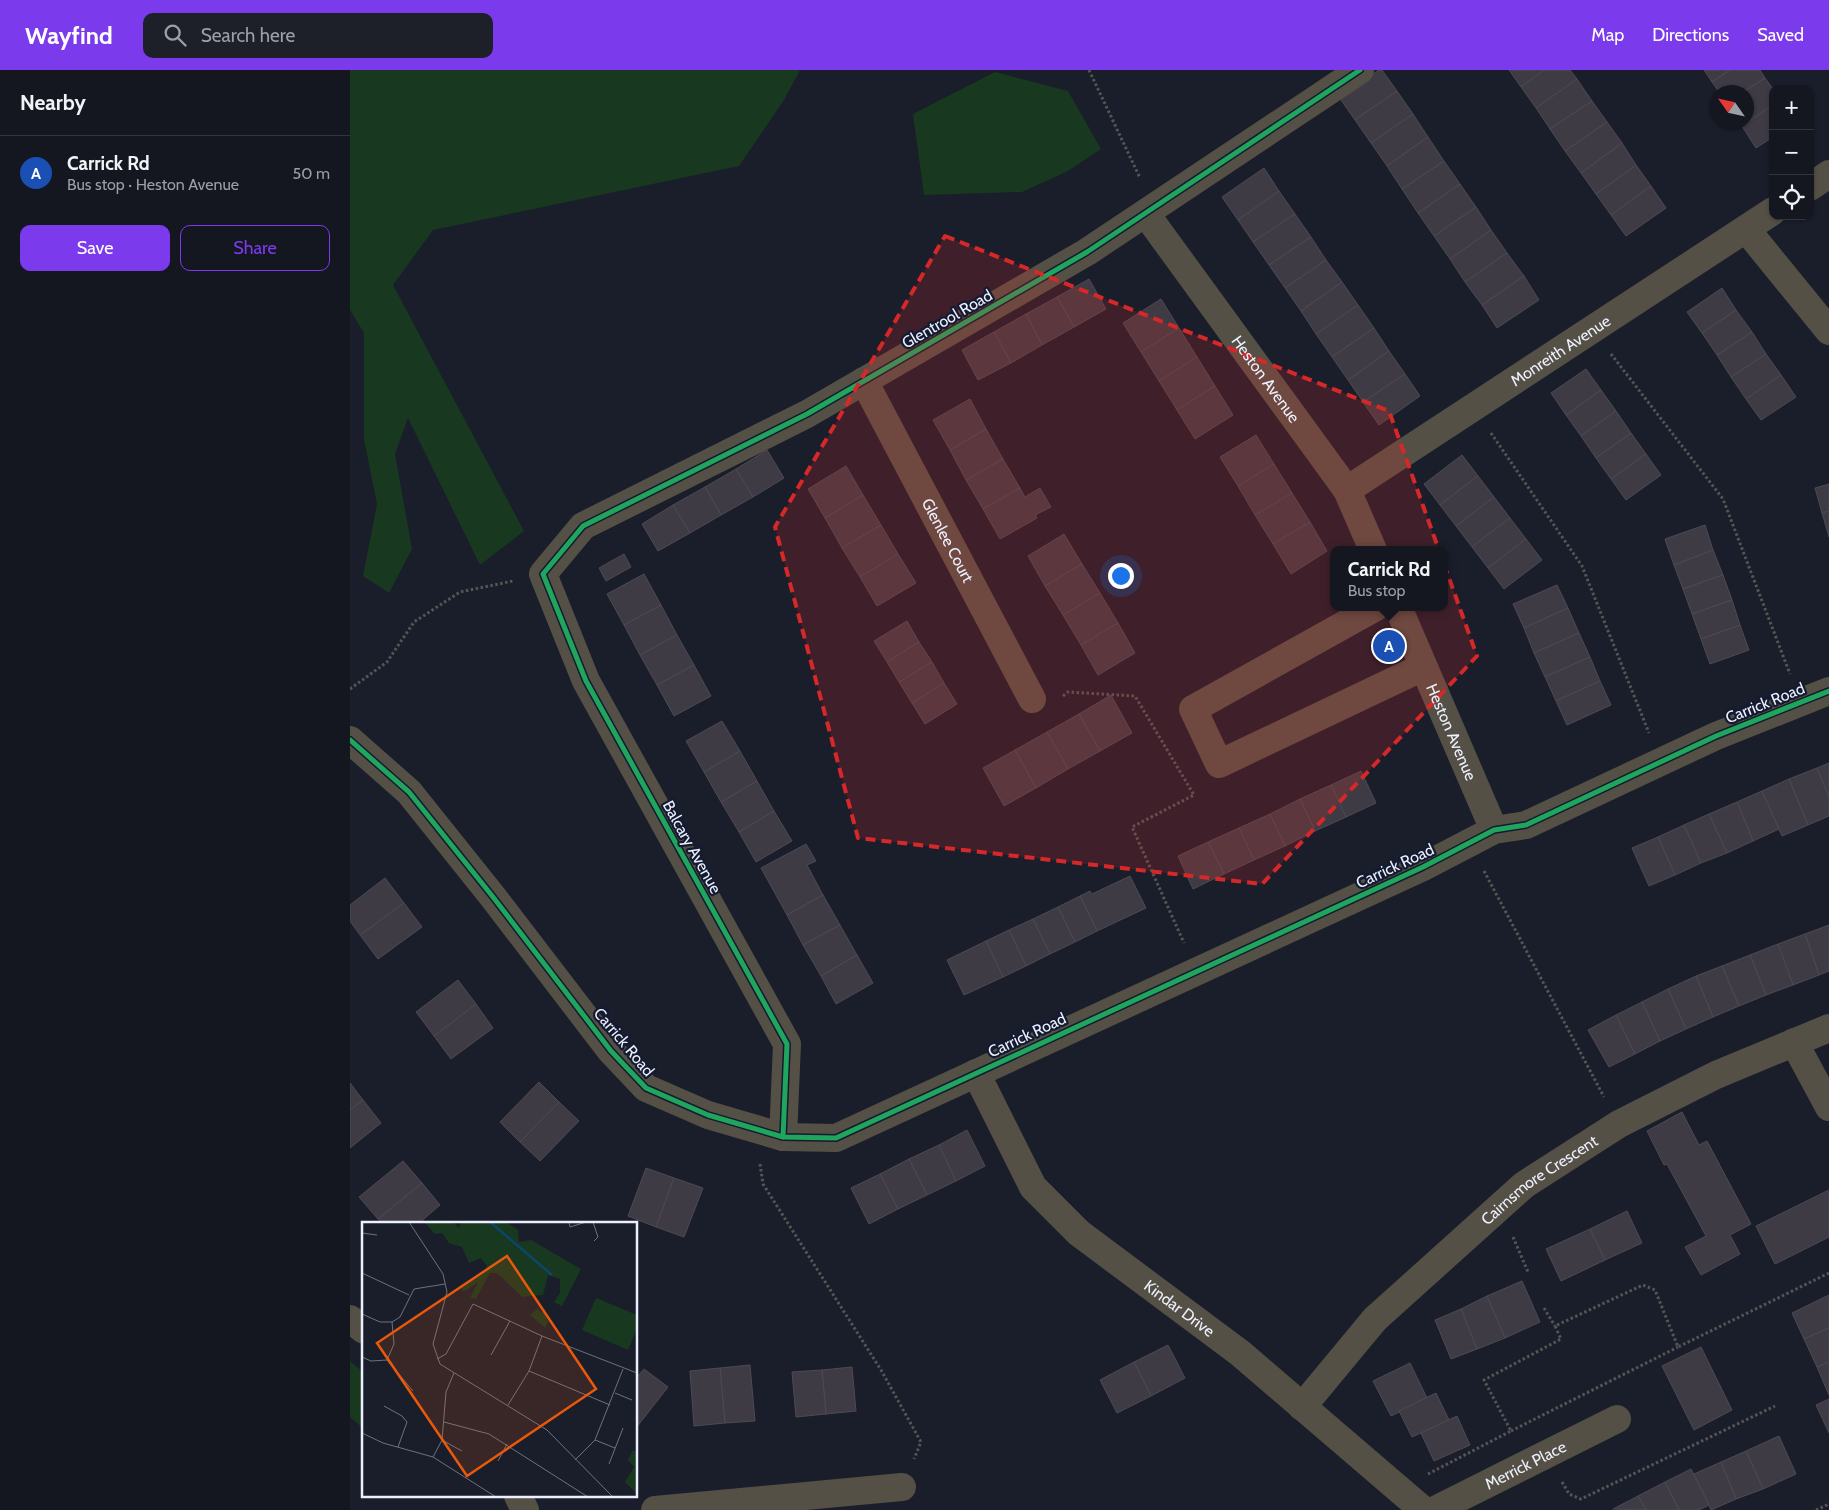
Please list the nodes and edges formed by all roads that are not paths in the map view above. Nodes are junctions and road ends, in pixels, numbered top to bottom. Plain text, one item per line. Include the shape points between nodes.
1 (1360, 70) edge
2 (1829, 174) edge
3 (1814, 183) edge
4 (1150, 211) junction
5 (1769, 214) edge
6 (1746, 228) junction
7 (1829, 331) edge
8 (864, 381) junction
9 (1347, 490) junction
10 (1371, 546) edge
11 (543, 574) joint
12 (1369, 611) edge
13 (1400, 611) edge
14 (1423, 667) junction
15 (1829, 691) edge
16 (1032, 699) road end
17 (350, 740) edge
18 (1494, 830) junction
19 (1829, 1028) edge
20 (1794, 1042) junction
21 (976, 1073) junction
22 (1829, 1108) edge
23 (783, 1137) junction
24 (350, 1319) edge
25 (362, 1328) edge
26 (1302, 1407) junction
27 (1617, 1420) dead end
28 (902, 1487) road end
29 (519, 1498) edge
30 (525, 1510) edge
31 (655, 1510) edge
32 (1423, 1510) edge
33 (1435, 1510) edge

1 - 4 street, Glentrool Road
2 - 3 street
4 - 8 street, Glentrool Road via 1087,252
4 - 9 street, Heston Avenue
5 - 6 street, Monreith Avenue
6 - 7 street
6 - 9 street, Monreith Avenue
8 - 11 street, Glentrool Road via 807,414 582,526
8 - 16 street, Glenlee Court
9 - 10 street, Heston Avenue
11 - 23 street, Balcary Avenue via 586,681 787,1044
12 - 14 street via 1192,709 1219,764
13 - 14 street, Heston Avenue
14 - 18 street, Heston Avenue
15 - 18 street, Carrick Road via 1716,736 1526,825
17 - 23 street, Carrick Road via 408,792 611,1051 646,1088 708,1115
18 - 21 street, Carrick Road
19 - 20 street, Cairnsmore Crescent
20 - 22 street
20 - 26 street, Cairnsmore Crescent via 1716,1075 1619,1124 1524,1185 1375,1320
21 - 23 street, Carrick Road via 836,1138
21 - 26 street, Kindar Drive via 1033,1187 1079,1233 1240,1353
24 - 25 street
26 - 32 street, Kindar Drive
27 - 33 street, Merrick Place
28 - 31 street
29 - 30 street

